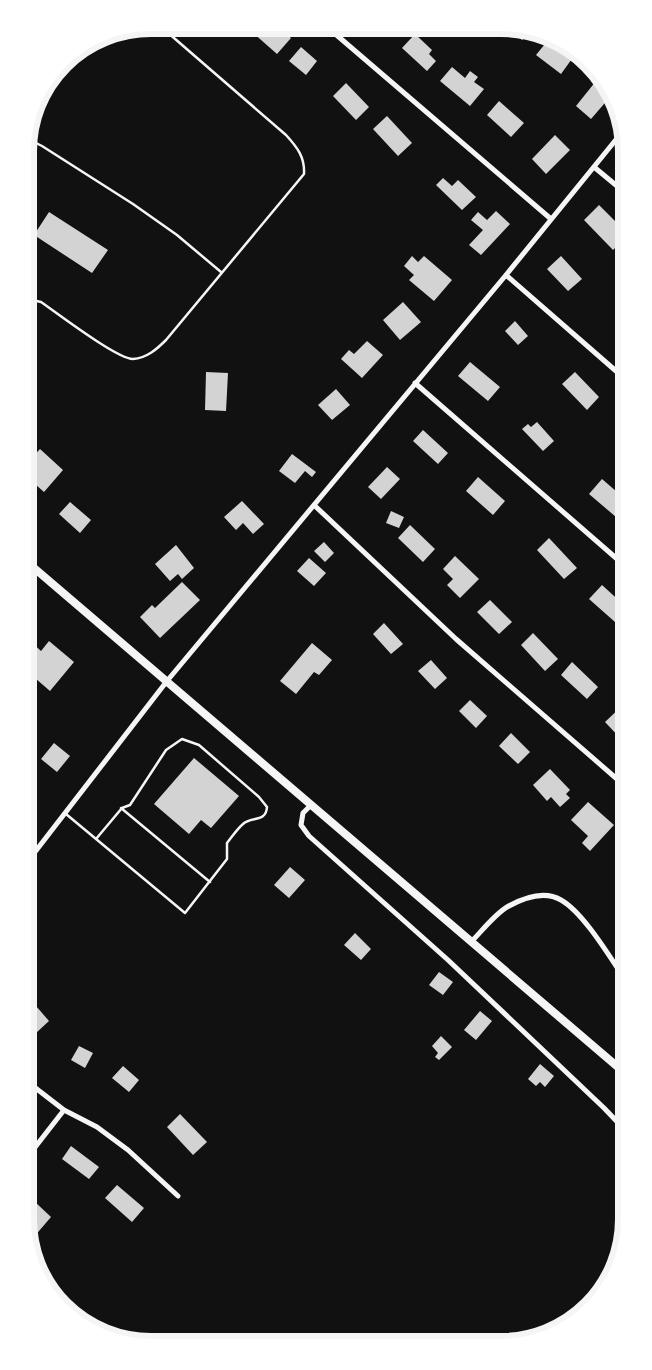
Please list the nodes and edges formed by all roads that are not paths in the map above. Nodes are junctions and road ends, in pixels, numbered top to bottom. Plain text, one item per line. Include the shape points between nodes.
1 (169, 34) edge
2 (335, 34) edge
3 (617, 138) edge
4 (34, 142) edge
5 (594, 167) junction
6 (618, 187) edge
7 (551, 219) junction
8 (221, 272) junction
9 (506, 275) junction
10 (34, 300) edge
11 (618, 373) edge
12 (415, 383) junction
13 (314, 505) junction
14 (618, 560) edge
15 (34, 568) edge
16 (167, 681) junction
17 (618, 780) edge
18 (311, 804) junction
19 (121, 808) junction
20 (65, 813) junction
21 (96, 839) junction
22 (34, 852) edge
23 (210, 882) junction
24 (471, 942) junction
25 (618, 969) edge
26 (618, 1067) edge
27 (34, 1087) edge
28 (64, 1110) junction
29 (618, 1123) edge
30 (34, 1149) edge
31 (178, 1196) dead end

1 - 8 lane via 286,135 296,146 304,164 304,174
2 - 7 street
3 - 5 street
4 - 8 lane via 133,204
5 - 6 street
5 - 7 street
7 - 9 street
8 - 10 lane via 155,351 132,359 115,353 41,302
9 - 11 street
9 - 12 street
12 - 13 street
12 - 14 street
13 - 16 street
13 - 17 street via 456,639
15 - 16 highway
16 - 18 highway
16 - 20 street
18 - 24 highway
18 - 29 street via 303,813 301,825 309,836 442,954
19 - 21 lane
19 - 23 lane
19 - 23 lane via 130,804 166,750 182,739 199,745 259,796 267,808 260,819 244,822 227,843 227,859
20 - 21 lane
20 - 22 street
21 - 23 lane via 185,914
24 - 25 street via 505,908 526,898 544,895 561,900 574,911
24 - 26 highway
27 - 28 street
28 - 30 street
28 - 31 street via 97,1127 128,1150

